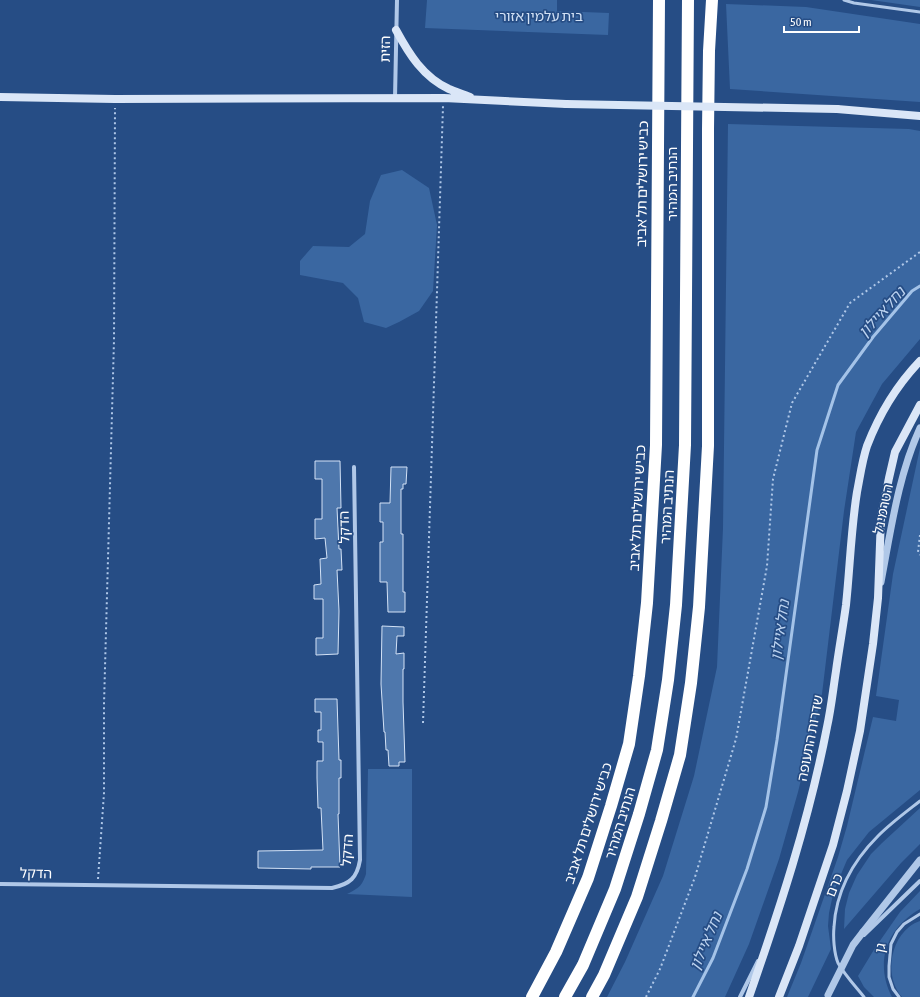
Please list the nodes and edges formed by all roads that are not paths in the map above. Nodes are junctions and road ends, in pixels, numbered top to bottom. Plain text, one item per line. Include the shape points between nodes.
1 (397, 0) edge
2 (659, 0) edge
3 (688, 0) edge
4 (712, 0) edge
5 (844, 0) edge
6 (920, 12) edge
7 (396, 30) junction
8 (0, 98) edge
9 (395, 98) junction
10 (478, 100) junction
11 (920, 116) edge
12 (920, 361) edge
13 (920, 405) edge
14 (920, 428) edge
15 (354, 467) dead end
16 (878, 598) junction
17 (920, 800) edge
18 (920, 860) edge
19 (920, 881) edge
20 (0, 884) edge
21 (920, 914) edge
22 (864, 934) junction
23 (770, 938) junction
24 (827, 996) edge
25 (532, 997) edge
26 (565, 997) edge
27 (592, 997) edge
28 (740, 997) edge
29 (749, 997) edge
30 (779, 997) edge
31 (864, 997) edge
32 (899, 997) edge

1 - 7 street, הזית
2 - 25 highway, כביש ירושלים תל אביב via 656,444 647,602 639,676 628,744 588,878 556,952
3 - 26 highway, הנתיב המהיר via 685,445 676,605 668,680 657,750 615,889 583,965
4 - 27 highway via 708,129 708,446 699,607 691,683 680,755 661,821 637,897
5 - 6 lane
7 - 9 street, הזית
7 - 10 main road via 406,49 426,73 449,89
8 - 9 main road
9 - 10 main road
10 - 11 main road, bridge via 837,109
12 - 23 main road, שדרות התעופה via 895,392 879,419 867,447 854,510 846,606 828,725 802,836
13 - 16 main road via 895,452 889,478 881,518
14 - 16 street, הטרמינל via 900,487
15 - 20 street, הדקל via 360,860 355,876 342,886 332,888
16 - 30 main road via 860,731 848,791 833,845
17 - 31 lane, כרם via 879,835 865,851 842,888 835,915 833,940 838,962
18 - 22 street
19 - 22 street
21 - 32 lane, גן via 904,924 891,944 889,977
22 - 24 street, bridge via 853,945
23 - 28 street
23 - 29 main road, שדרות התעופה

